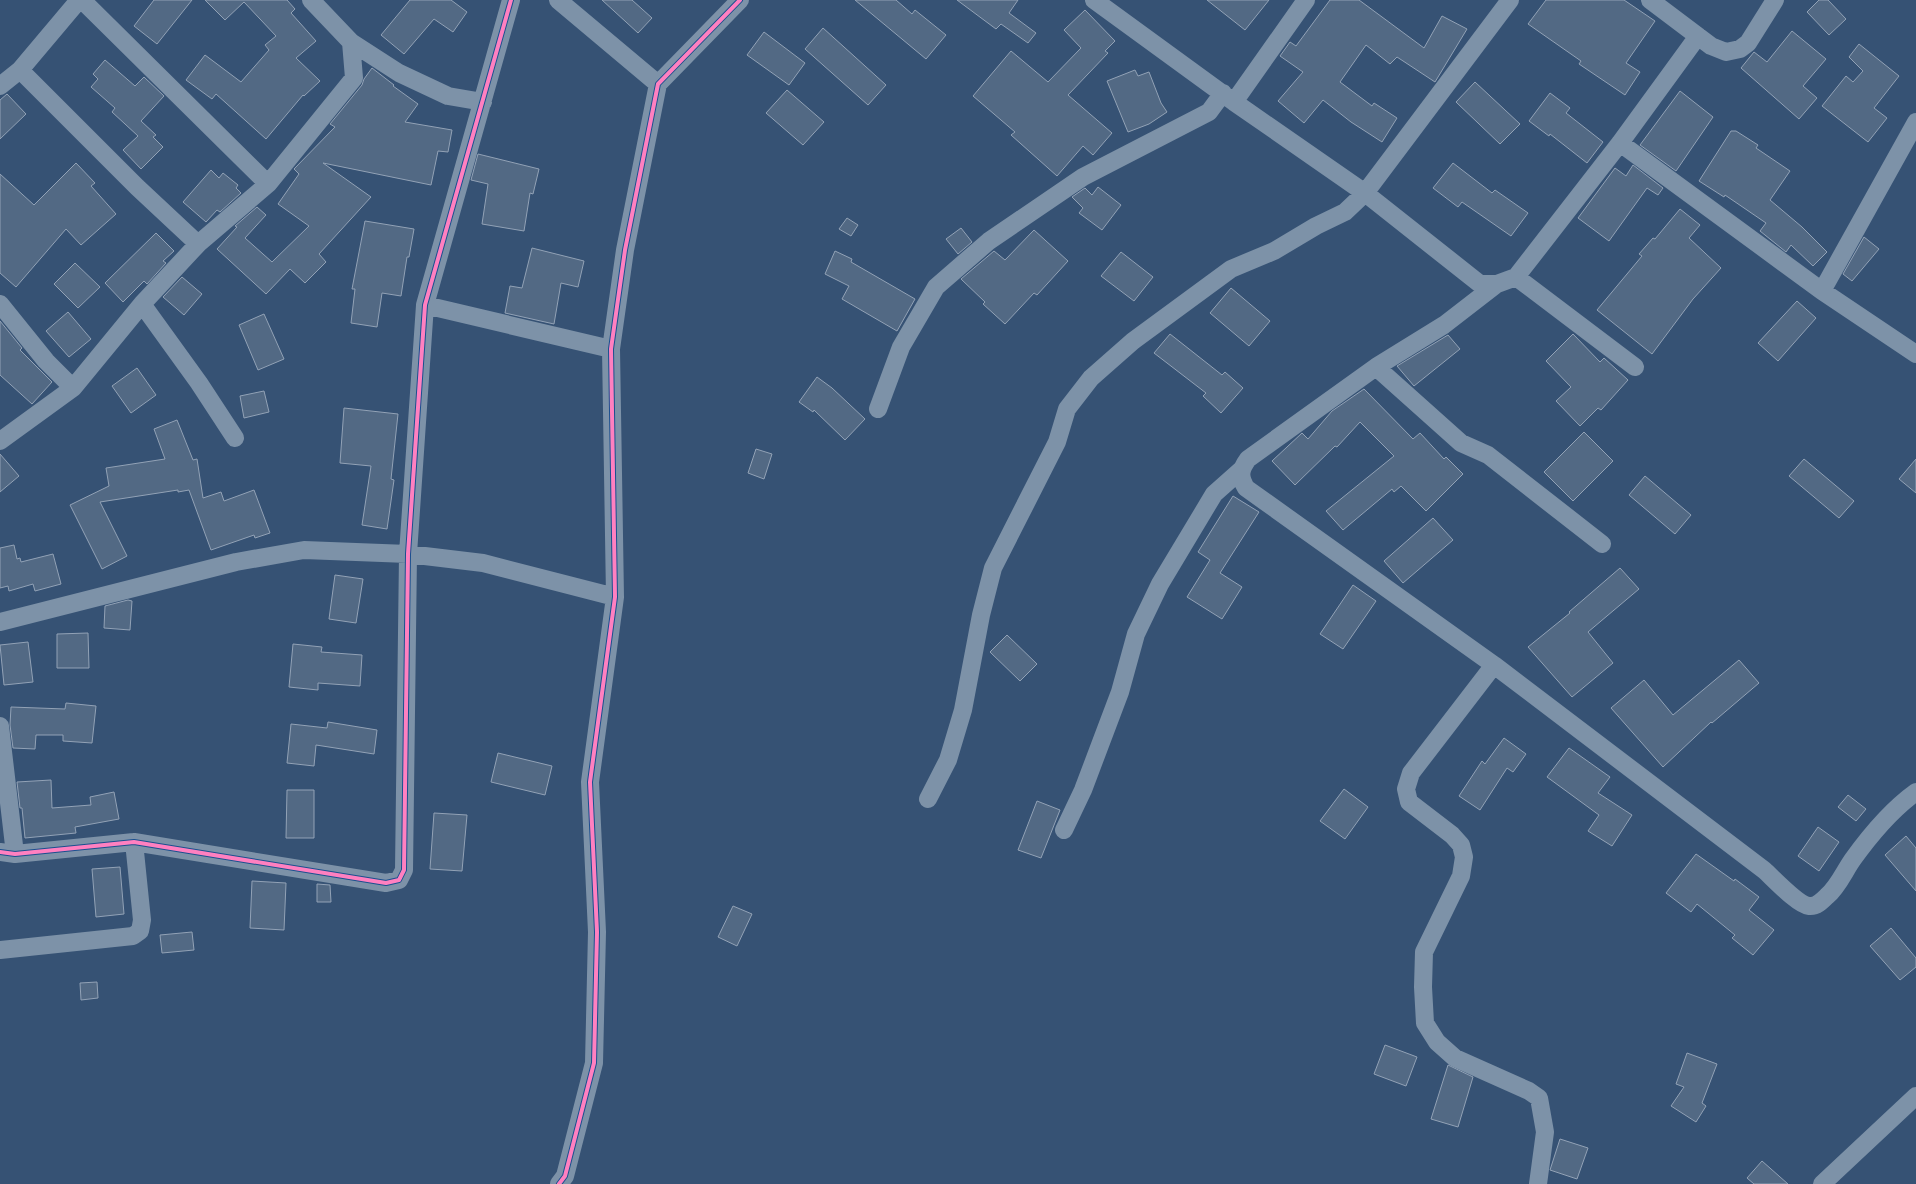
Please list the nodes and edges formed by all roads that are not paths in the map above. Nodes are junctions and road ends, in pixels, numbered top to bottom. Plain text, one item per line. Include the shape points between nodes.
1 (80, 0) edge
2 (311, 0) edge
3 (511, 0) edge
4 (558, 0) edge
5 (740, 0) edge
6 (1094, 0) edge
7 (1306, 0) edge
8 (1510, 0) edge
9 (1650, 0) edge
10 (1775, 0) edge
11 (1698, 36) junction
12 (351, 42) junction
13 (20, 70) junction
14 (658, 84) junction
15 (0, 86) edge
16 (1229, 98) junction
17 (483, 102) junction
18 (1916, 122) edge
19 (1620, 143) junction
20 (268, 184) junction
21 (1365, 193) junction
22 (198, 244) junction
23 (1516, 277) junction
24 (1497, 284) junction
25 (1822, 291) junction
26 (0, 304) edge
27 (142, 304) junction
28 (425, 305) junction
29 (1913, 346) edge
30 (611, 349) junction
31 (1376, 367) junction
32 (1635, 367) dead end
33 (73, 388) junction
34 (878, 409) dead end
35 (235, 438) dead end
36 (0, 441) edge
37 (1241, 470) junction
38 (1602, 544) dead end
39 (408, 554) junction
40 (615, 597) junction
41 (0, 622) edge
42 (1494, 664) junction
43 (0, 726) edge
44 (1916, 792) edge
45 (928, 799) dead end
46 (1064, 830) dead end
47 (134, 842) junction
48 (7, 853) edge
49 (0, 950) edge
50 (1916, 1096) edge
51 (559, 1184) edge
52 (1538, 1184) edge
53 (1822, 1184) edge

1 - 13 street
1 - 20 street
2 - 12 street
3 - 17 street
4 - 14 street
5 - 14 street
6 - 16 street
7 - 16 street
8 - 21 street
9 - 11 street
10 - 11 street via 1748,43 1740,49 1726,52 1711,46
11 - 19 street
12 - 17 street via 406,76 448,96
12 - 20 street via 354,78
13 - 15 street
13 - 22 street via 137,188
14 - 30 street via 625,250
16 - 21 street
16 - 34 street via 1209,112 1083,177 989,241 936,287 901,346
17 - 28 street
18 - 25 street
19 - 23 street
19 - 25 street
20 - 22 street
21 - 24 street via 1480,284
21 - 45 street via 1345,212 1274,251 1231,269 1134,341 1091,378 1067,409 1057,442 993,568 980,615 963,710 948,760
22 - 27 street
23 - 24 street
23 - 32 street
24 - 31 street via 1444,325
25 - 29 street
26 - 33 street via 46,361
27 - 33 street
27 - 35 street
28 - 30 street
28 - 39 street
30 - 40 street
31 - 37 street via 1248,459
31 - 38 street via 1461,443 1488,455
33 - 36 street
37 - 42 street via 1241,479 1246,488
37 - 46 street via 1214,494 1160,584 1139,628 1120,692 1083,790
39 - 40 street via 483,563
39 - 41 street via 304,550 236,562
39 - 47 street via 404,870 399,880 386,883
40 - 51 street via 590,782 597,932 594,1063 565,1176
42 - 44 street via 1764,870 1801,903 1809,906 1816,905 1828,895 1877,828
42 - 52 street via 1411,773 1406,789 1409,802 1452,835 1461,845 1464,857 1461,876 1424,952 1422,987 1425,1023 1437,1042 1455,1058 1529,1091 1539,1098 1545,1132
43 - 48 street
47 - 48 street
47 - 49 street via 142,920 140,931 133,936
50 - 53 street

